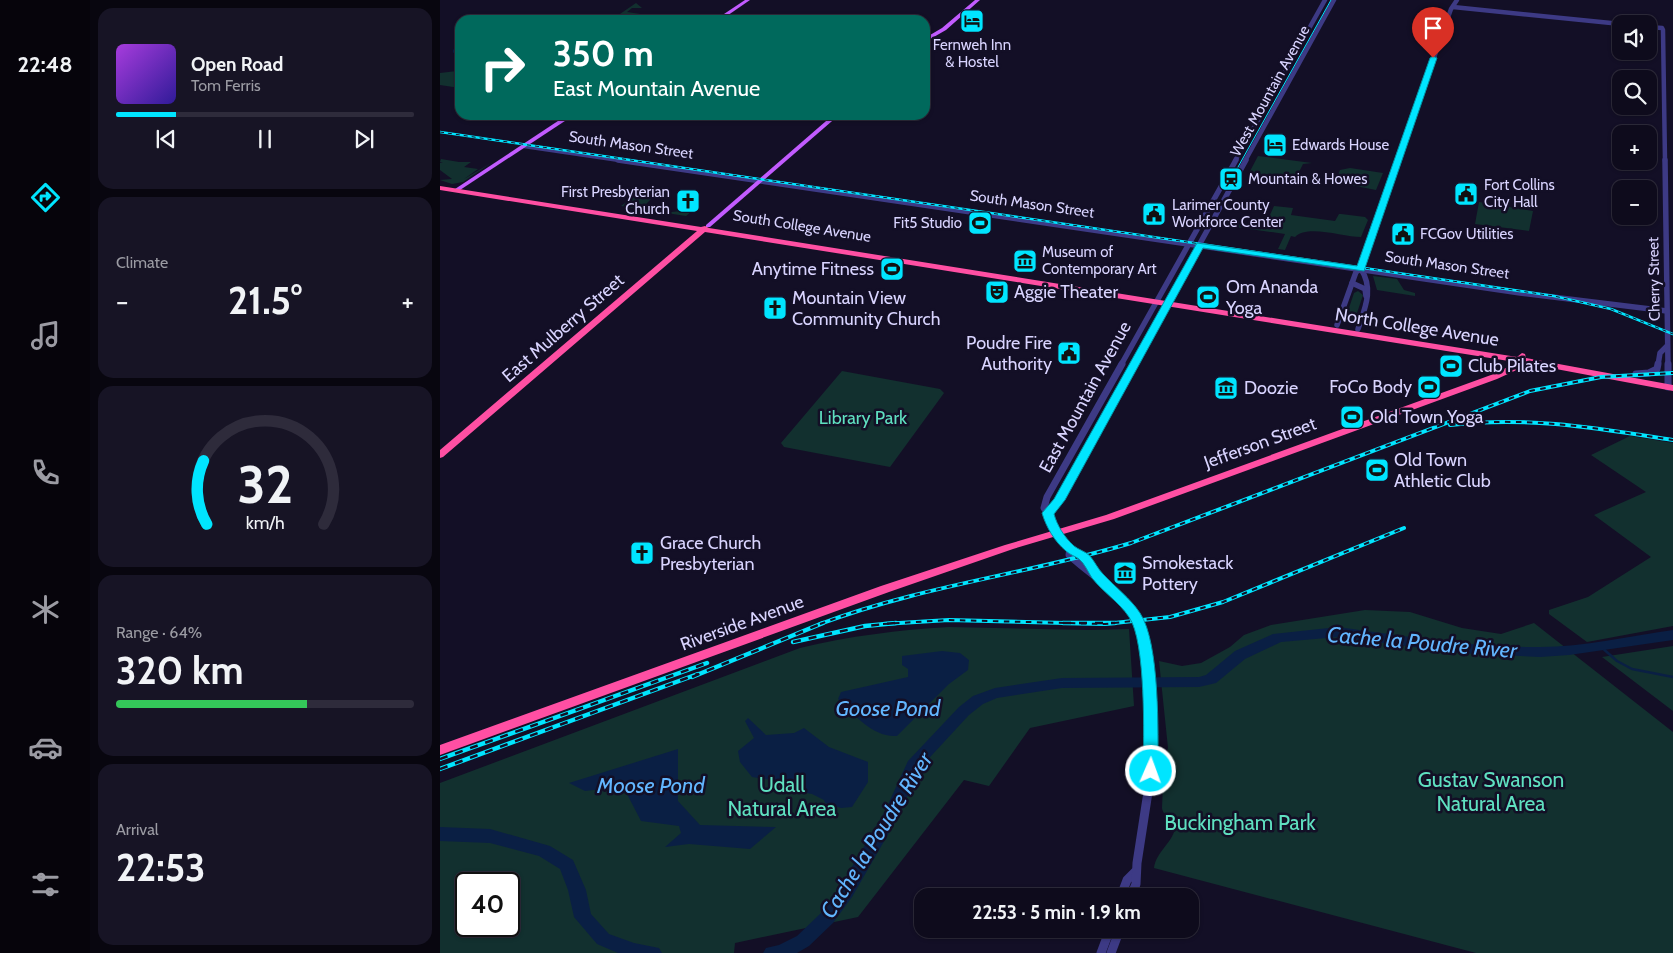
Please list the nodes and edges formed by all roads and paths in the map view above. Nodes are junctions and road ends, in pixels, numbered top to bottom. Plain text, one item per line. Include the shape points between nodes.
1 (748, 0) edge
2 (978, 0) edge
3 (1325, 0) edge
4 (1334, 0) edge
5 (1457, 0) edge
6 (1453, 7) junction
7 (726, 15) edge
8 (1612, 23) edge
9 (1657, 28) edge
10 (930, 37) edge
11 (564, 120) edge
12 (830, 120) edge
13 (526, 144) junction
14 (762, 179) junction
15 (440, 183) edge
16 (462, 186) junction
17 (440, 188) edge
18 (455, 191) junction
19 (602, 211) junction
20 (705, 228) junction
21 (1190, 242) junction
22 (1201, 243) junction
23 (1362, 267) junction
24 (1352, 283) junction
25 (1157, 300) junction
26 (1168, 302) junction
27 (1366, 306) junction
28 (1666, 311) junction
29 (1337, 325) junction
30 (1358, 328) junction
31 (1668, 346) junction
32 (1522, 358) junction
33 (1588, 372) junction
34 (1636, 374) junction
35 (1494, 377) junction
36 (1671, 384) edge
37 (440, 455) edge
38 (1048, 513) junction
39 (1057, 532) junction
40 (440, 750) edge
41 (1136, 872) junction
42 (1124, 888) edge
43 (1134, 888) edge
44 (1107, 938) edge
45 (1117, 938) edge
46 (1101, 953) edge
47 (1111, 953) edge

1 - 7 main road
2 - 10 main road
3 - 21 street, West Mountain Avenue
4 - 22 street, West Mountain Avenue
5 - 6 street
6 - 8 street
6 - 23 street
9 - 28 street, Cherry Street via 1664,30
11 - 13 main road
12 - 14 main road
13 - 14 street, South Mason Street
13 - 16 main road
14 - 20 main road
14 - 21 street, South Mason Street
15 - 16 highway, South College Avenue
16 - 18 main road
16 - 19 highway, South College Avenue
17 - 18 highway
18 - 19 highway
19 - 20 highway, South College Avenue
19 - 20 highway, South College Avenue via 643,215
20 - 25 highway, South College Avenue
20 - 37 highway, East Mulberry Street
21 - 22 street, South Mason Street
21 - 25 street, West Mountain Avenue
22 - 23 street, South Mason Street
22 - 26 street, West Mountain Avenue
23 - 24 street
23 - 27 street via 1369,288
23 - 28 street, South Mason Street
24 - 27 street via 1365,289
24 - 29 street
25 - 26 highway, North College Avenue
25 - 38 street, East Mountain Avenue via 1047,497 1044,508
26 - 29 highway, North College Avenue
26 - 32 highway, North College Avenue
26 - 38 street, East Mountain Avenue via 1059,500
27 - 30 street
28 - 31 street, Cherry Street
29 - 30 highway, North College Avenue
30 - 32 highway, North College Avenue
31 - 34 street via 1660,353 1657,369
31 - 36 street, Cherry Street
32 - 33 highway, North College Avenue
32 - 34 highway, North College Avenue
32 - 35 highway, Jefferson Street via 1516,368
33 - 35 highway via 1536,367
33 - 36 highway, North College Avenue
34 - 36 highway, North College Avenue
35 - 39 highway, Jefferson Street via 1110,517
38 - 39 street
39 - 40 highway, Riverside Avenue via 884,590
39 - 41 street via 1070,548 1074,560 1119,597 1143,634 1152,746 1149,797
41 - 42 street
41 - 43 street
44 - 46 street
45 - 47 street

